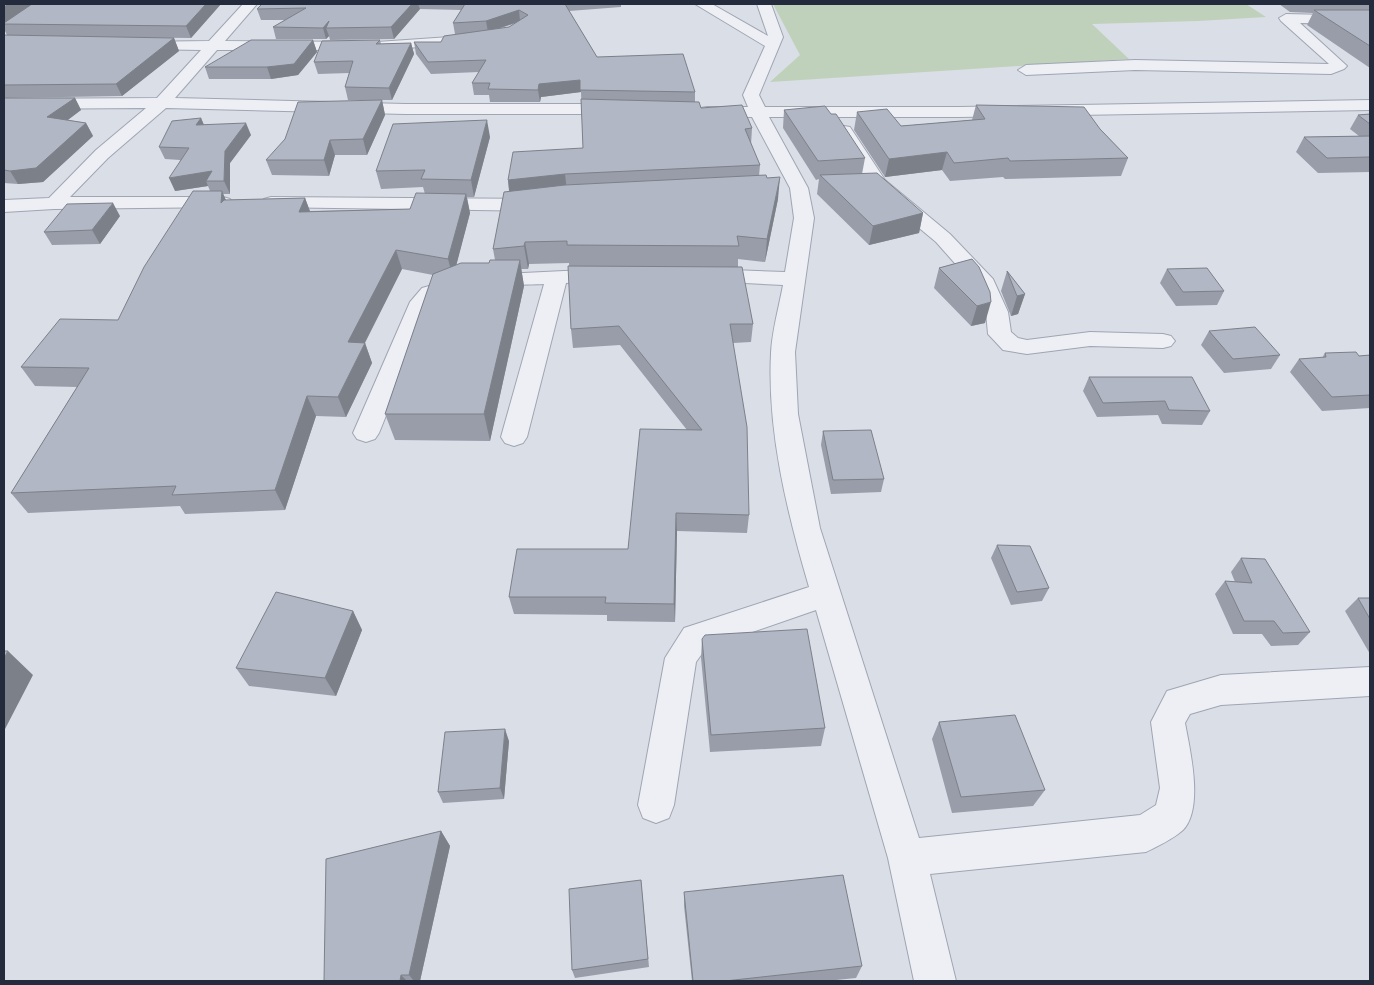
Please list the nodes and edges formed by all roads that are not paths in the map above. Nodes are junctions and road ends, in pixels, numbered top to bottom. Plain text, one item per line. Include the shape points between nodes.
1 (250, 4) edge
2 (702, 4) edge
3 (764, 4) edge
4 (1370, 20) edge
5 (496, 36) edge
6 (125, 44) edge
7 (772, 44) junction
8 (211, 46) junction
9 (1026, 70) dead end
10 (162, 103) junction
11 (4, 104) edge
12 (1370, 105) edge
13 (636, 110) edge
14 (694, 112) edge
15 (758, 113) junction
16 (842, 128) edge
17 (559, 201) edge
18 (54, 203) junction
19 (8, 210) edge
20 (625, 275) edge
21 (681, 275) edge
22 (557, 277) junction
23 (794, 279) junction
24 (1163, 341) dead end
25 (366, 433) dead end
26 (514, 437) dead end
27 (825, 594) junction
28 (1370, 681) edge
29 (656, 805) dead end
30 (907, 858) junction
31 (935, 981) edge

1 - 8 street
2 - 7 street
3 - 7 street via 776,38
4 - 9 street via 1280,13 1339,66 1331,69 1135,65
5 - 8 street via 377,46
6 - 8 street
7 - 15 street via 751,95
8 - 10 street
10 - 11 street
10 - 13 street
10 - 18 street via 102,154
12 - 15 street
14 - 15 street
15 - 23 street via 799,188 804,218
16 - 24 street via 868,184 943,238 985,284 997,312 1000,334 1011,344 1027,347 1090,339
17 - 18 street via 520,206
18 - 19 street
20 - 22 street
21 - 23 street
22 - 25 street via 464,282 430,293 421,302
22 - 26 street
23 - 27 street via 783,352 785,414 806,528
27 - 29 street via 695,638 681,658
27 - 30 street
28 - 30 street via 1221,690 1179,702 1168,722 1178,788 1171,816 1146,833
30 - 31 street

